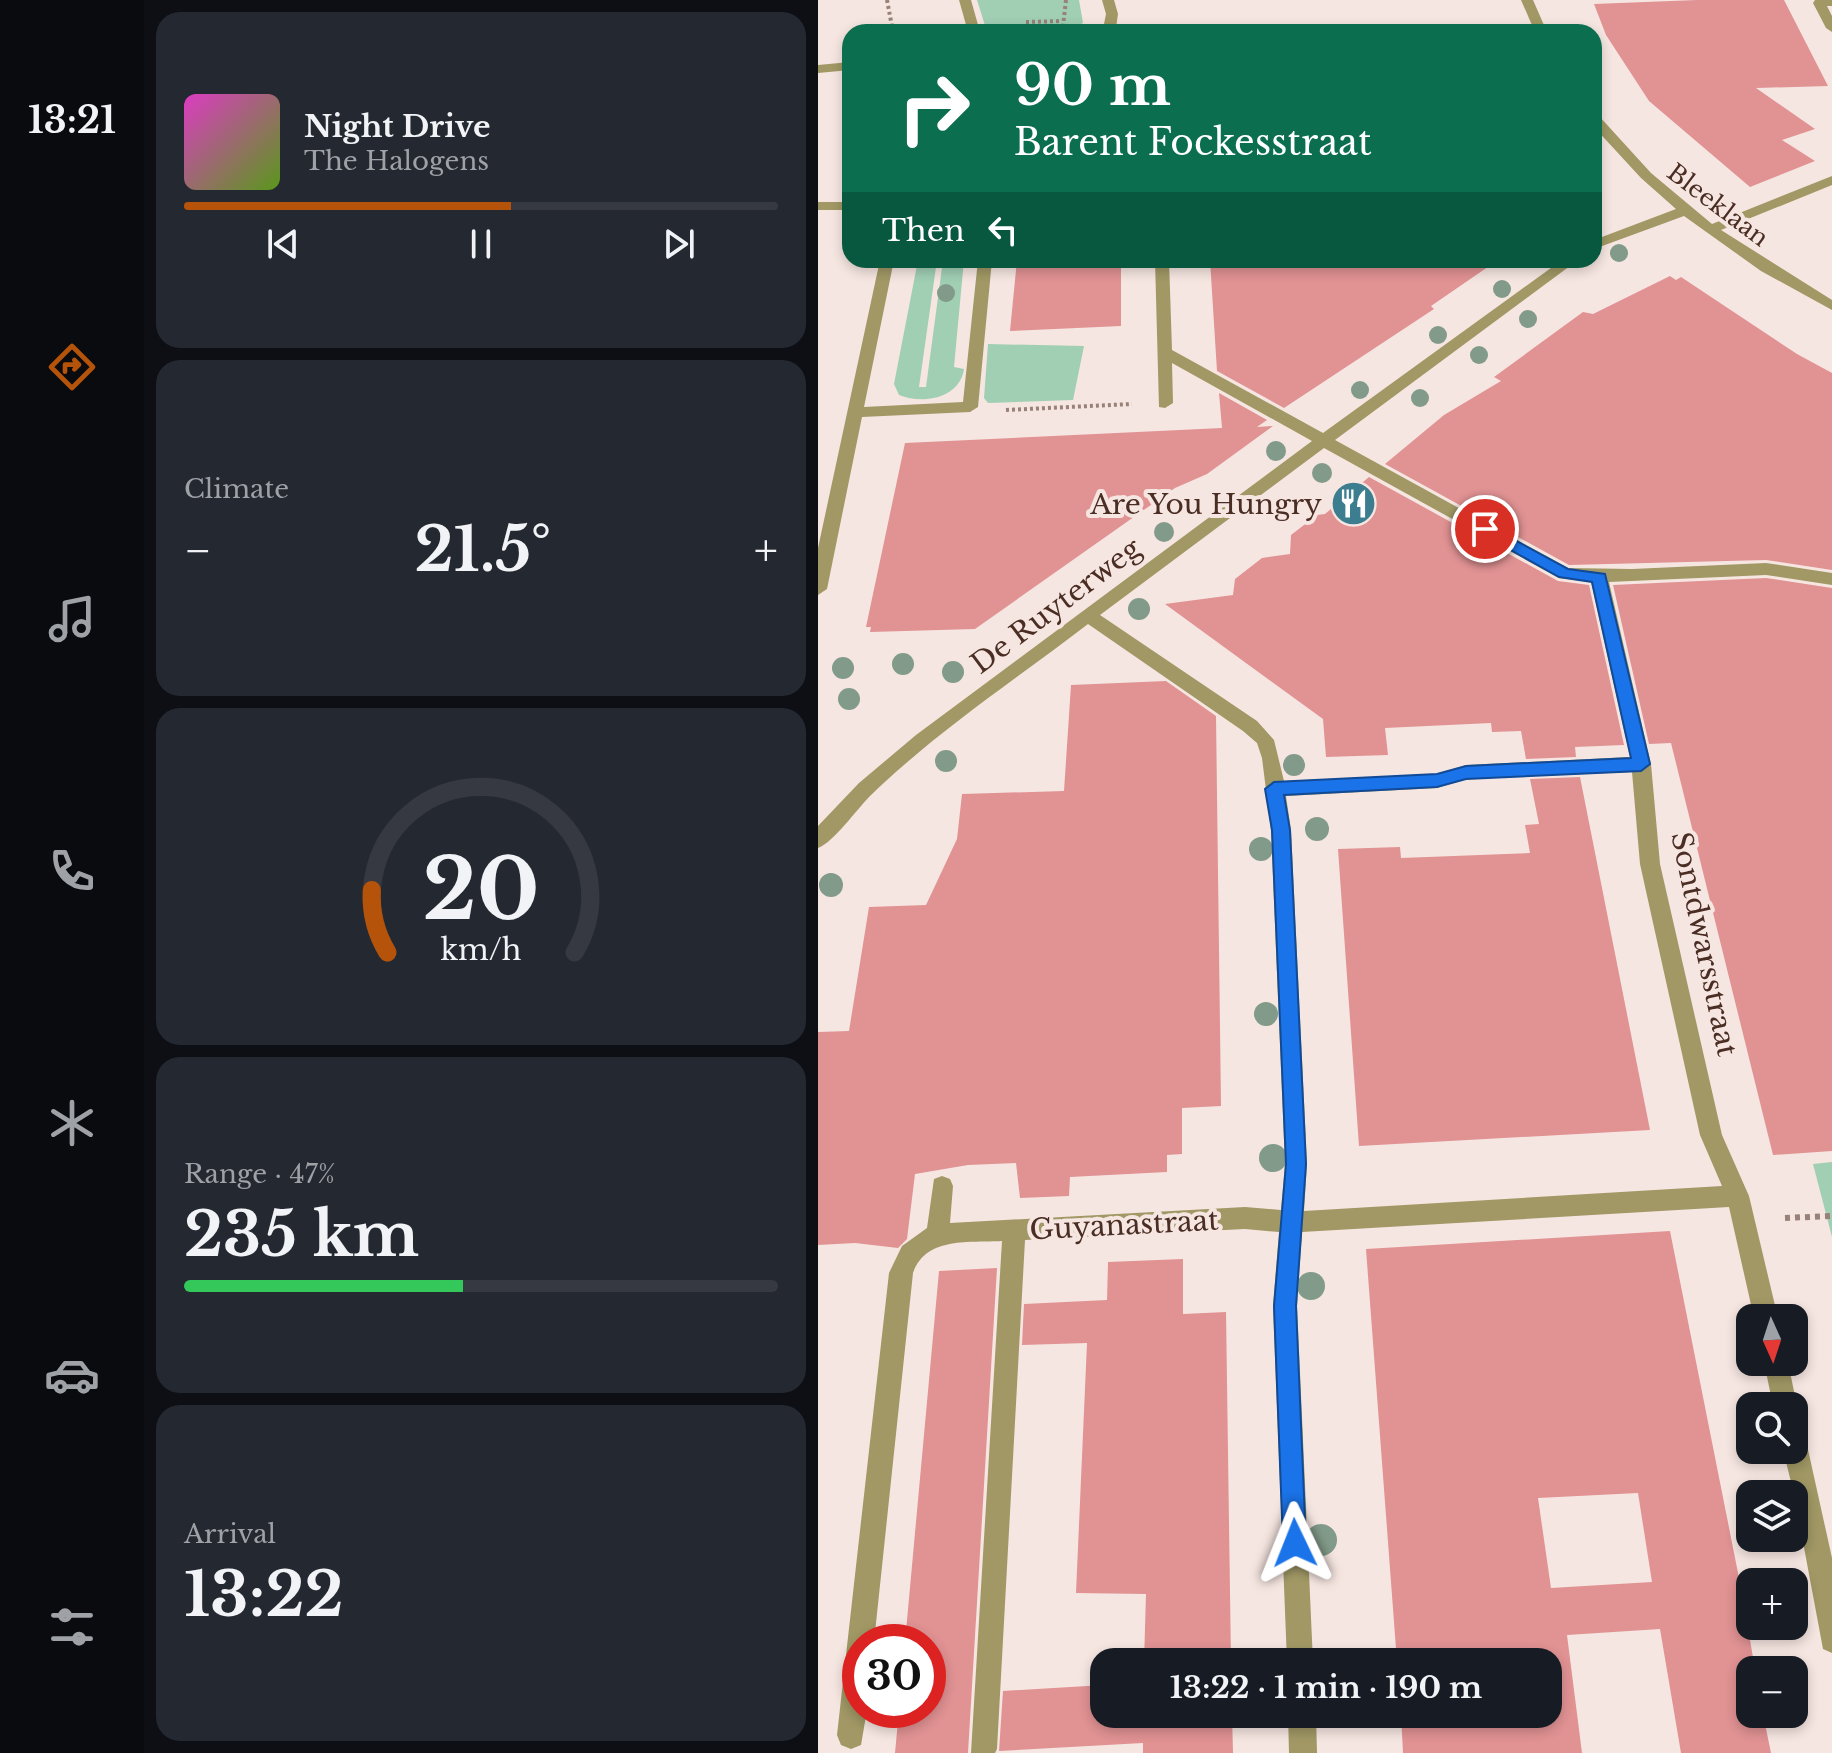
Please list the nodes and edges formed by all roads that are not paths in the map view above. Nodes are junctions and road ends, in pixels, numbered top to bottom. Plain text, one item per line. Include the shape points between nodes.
1 (965, 0) edge
2 (1108, 0) edge
3 (1527, 0) edge
4 (1832, 2) edge
5 (972, 24) edge
6 (1111, 24) edge
7 (1538, 24) edge
8 (1832, 28) edge
9 (842, 67) edge
10 (818, 69) edge
11 (1602, 128) edge
12 (1832, 180) edge
13 (818, 206) edge
14 (842, 206) edge
15 (1684, 211) junction
16 (1709, 230) junction
17 (1602, 242) edge
18 (885, 268) edge
19 (984, 268) edge
20 (1162, 268) edge
21 (1560, 268) edge
22 (1832, 306) edge
23 (1164, 352) junction
24 (1165, 403) road end
25 (855, 412) junction
26 (1325, 440) junction
27 (1599, 577) junction
28 (1832, 579) edge
29 (818, 589) edge
30 (1088, 615) junction
31 (1641, 764) junction
32 (1274, 789) junction
33 (826, 816) edge
34 (818, 840) edge
35 (942, 1186) dead end
36 (1738, 1196) junction
37 (1292, 1222) junction
38 (1014, 1230) junction
39 (938, 1234) junction
40 (1763, 1304) edge
41 (1798, 1464) edge
42 (863, 1624) edge
43 (1832, 1640) edge
44 (1299, 1648) edge
45 (852, 1728) edge
46 (1302, 1728) edge
47 (851, 1735) dead end
48 (983, 1749) dead end
49 (1303, 1753) edge

1 - 5 street
2 - 6 street
3 - 7 street
4 - 8 street via 1819,3
9 - 10 street
11 - 15 street, Bleeklaan
12 - 16 street
13 - 14 street
15 - 16 street, Bleeklaan
15 - 17 street
16 - 22 street, Bleeklaan
18 - 25 street
19 - 25 street via 970,407
20 - 23 street
21 - 26 street, De Ruyterweg
23 - 24 street
23 - 26 street
25 - 29 street
26 - 27 street via 1565,574
26 - 30 street, De Ruyterweg
27 - 28 street via 1774,569
27 - 31 street, Sontdwarsstraat
30 - 32 street via 1265,740
30 - 33 street, De Ruyterweg
31 - 32 street
31 - 36 street, Sontdwarsstraat via 1650,864 1711,1135
32 - 37 street via 1281,830 1296,1148
33 - 34 street, De Ruyterweg
35 - 39 street
36 - 37 street, Guyanastraat
36 - 40 street, Sontdwarsstraat
37 - 38 street, Guyanastraat via 1245,1218
37 - 44 street via 1285,1306
38 - 39 street, Guyanastraat
38 - 48 street
39 - 42 street via 919,1242 901,1273
41 - 43 street
45 - 47 street
46 - 49 street

